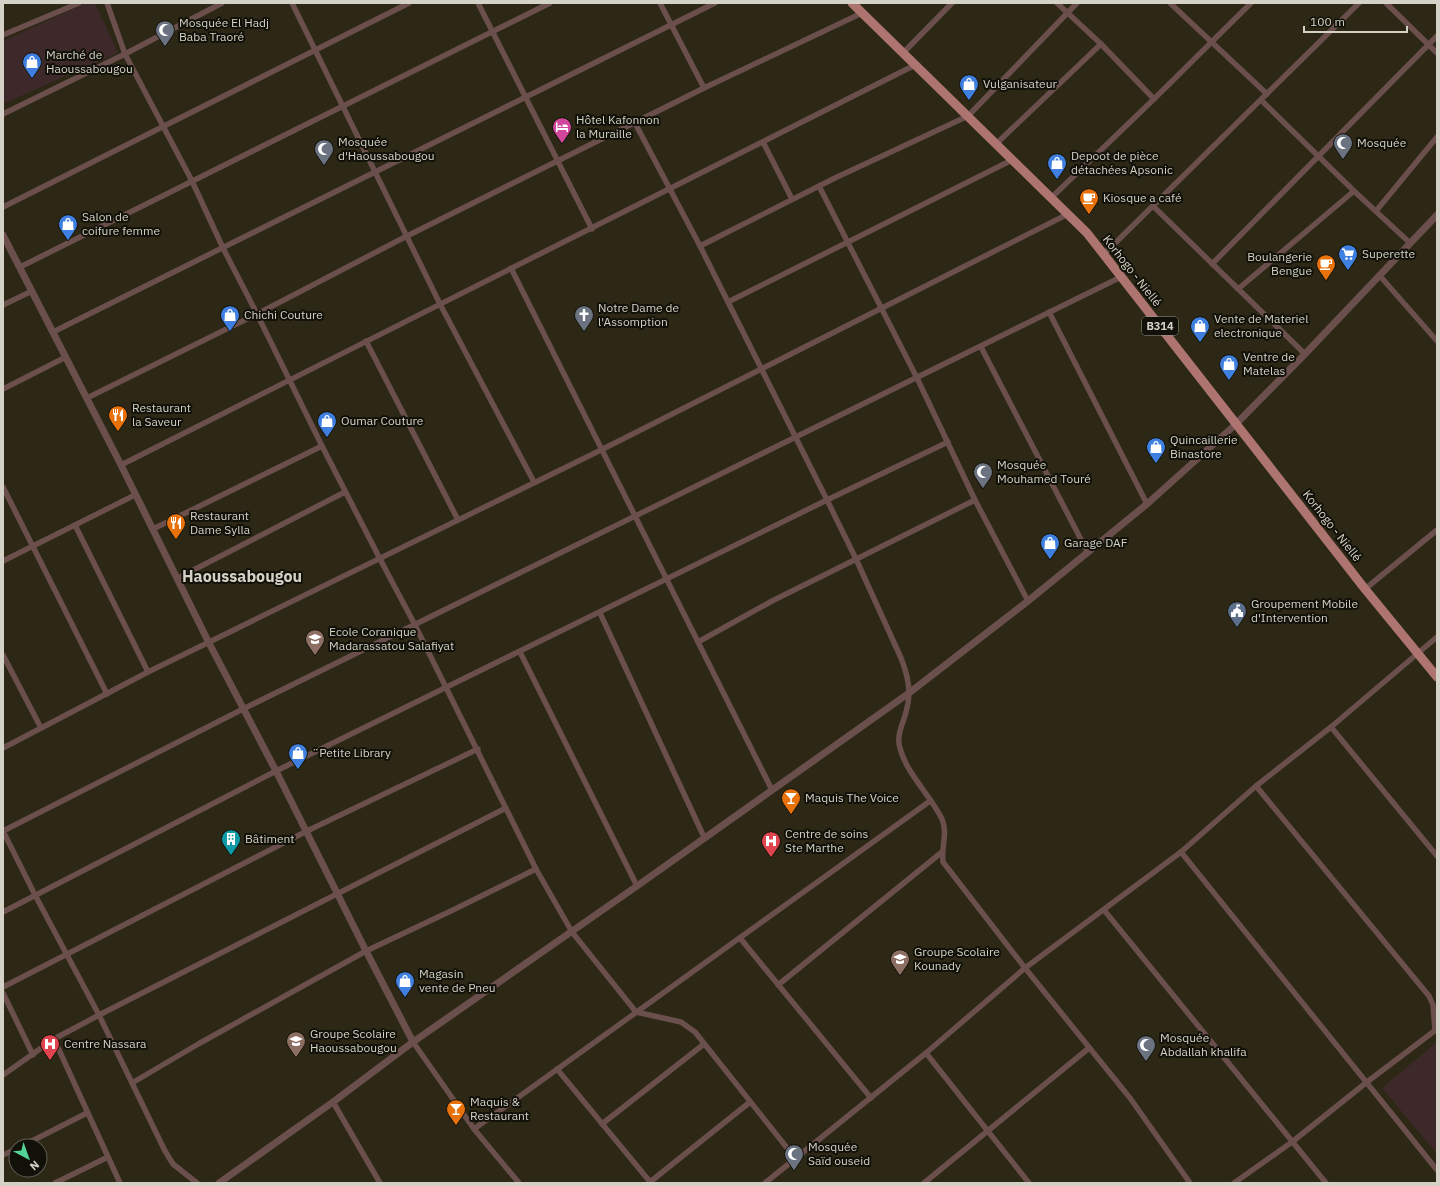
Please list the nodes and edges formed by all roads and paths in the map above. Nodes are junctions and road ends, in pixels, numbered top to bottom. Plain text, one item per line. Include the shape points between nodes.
1 (79, 3) edge
2 (107, 3) edge
3 (222, 3) edge
4 (292, 3) edge
5 (410, 3) edge
6 (478, 3) edge
7 (550, 3) edge
8 (660, 3) edge
9 (715, 3) edge
10 (852, 3) edge
11 (952, 3) edge
12 (1057, 3) edge
13 (1077, 3) edge
14 (1170, 3) edge
15 (1251, 3) edge
16 (1359, 3) edge
17 (1386, 3) edge
18 (862, 13) junction
19 (1067, 13) junction
20 (671, 25) junction
21 (493, 32) junction
22 (3, 35) edge
23 (1437, 36) edge
24 (1212, 42) junction
25 (1100, 44) junction
26 (1428, 45) junction
27 (315, 50) junction
28 (1437, 53) edge
29 (125, 54) junction
30 (903, 54) junction
31 (915, 65) junction
32 (704, 88) junction
33 (1267, 94) junction
34 (525, 98) junction
35 (1154, 99) junction
36 (1261, 100) junction
37 (344, 106) junction
38 (3, 114) edge
39 (968, 116) junction
40 (635, 123) junction
41 (163, 126) junction
42 (1437, 137) edge
43 (763, 142) junction
44 (996, 144) junction
45 (1318, 156) junction
46 (1012, 160) junction
47 (558, 161) junction
48 (376, 172) junction
49 (192, 181) junction
50 (819, 186) junction
51 (670, 189) junction
52 (1354, 191) junction
53 (1051, 198) junction
54 (792, 200) junction
55 (1153, 206) junction
56 (3, 207) edge
57 (1376, 211) junction
58 (1068, 214) junction
59 (1437, 215) edge
60 (592, 228) junction
61 (3, 235) edge
62 (407, 236) junction
63 (847, 242) junction
64 (1410, 243) junction
65 (700, 246) junction
66 (223, 248) junction
67 (1104, 254) junction
68 (1212, 264) junction
69 (20, 267) junction
70 (511, 268) junction
71 (1380, 276) junction
72 (1121, 277) junction
73 (1238, 289) junction
74 (32, 291) junction
75 (728, 302) junction
76 (440, 304) junction
77 (3, 305) edge
78 (882, 308) junction
79 (1049, 312) junction
80 (257, 314) junction
81 (53, 332) junction
82 (366, 341) junction
83 (1437, 341) edge
84 (981, 347) junction
85 (1305, 354) junction
86 (66, 357) junction
87 (761, 369) junction
88 (917, 378) junction
89 (290, 380) junction
90 (3, 389) edge
91 (87, 398) junction
92 (1236, 424) junction
93 (796, 438) junction
94 (948, 442) junction
95 (322, 446) junction
96 (601, 450) junction
97 (121, 465) junction
98 (534, 482) junction
99 (3, 488) edge
100 (346, 492) junction
101 (136, 495) junction
102 (827, 500) junction
103 (975, 500) junction
104 (1147, 504) junction
105 (635, 517) junction
106 (458, 520) junction
107 (75, 525) junction
108 (153, 529) junction
109 (1437, 530) edge
110 (32, 546) junction
111 (1088, 553) junction
112 (380, 559) junction
113 (856, 559) junction
114 (3, 561) edge
115 (178, 578) junction
116 (667, 580) junction
117 (1365, 589) junction
118 (1028, 601) junction
119 (600, 612) junction
120 (416, 625) junction
121 (1437, 637) edge
122 (698, 642) junction
123 (209, 643) junction
124 (520, 652) junction
125 (1418, 653) junction
126 (3, 655) edge
127 (148, 672) junction
128 (1437, 677) edge
129 (446, 688) junction
130 (909, 693) junction
131 (107, 694) junction
132 (243, 710) junction
133 (1331, 727) junction
134 (41, 728) junction
135 (3, 748) edge
136 (478, 749) junction
137 (276, 771) junction
138 (1256, 786) junction
139 (772, 790) junction
140 (930, 801) junction
141 (506, 808) junction
142 (3, 831) edge
143 (306, 831) junction
144 (704, 837) junction
145 (942, 852) junction
146 (1181, 852) junction
147 (1437, 856) edge
148 (536, 868) junction
149 (637, 886) junction
150 (338, 894) junction
151 (35, 895) junction
152 (1104, 910) junction
153 (3, 912) edge
154 (572, 932) junction
155 (740, 938) junction
156 (366, 951) junction
157 (66, 954) junction
158 (1025, 968) junction
159 (778, 985) junction
160 (3, 987) edge
161 (3, 993) edge
162 (636, 1012) junction
163 (99, 1014) junction
164 (1436, 1030) edge
165 (54, 1039) junction
166 (413, 1042) junction
167 (704, 1044) junction
168 (1089, 1048) junction
169 (926, 1053) junction
170 (33, 1055) junction
171 (557, 1069) junction
172 (3, 1075) edge
173 (1367, 1082) junction
174 (132, 1083) junction
175 (871, 1098) junction
176 (333, 1102) junction
177 (750, 1102) junction
178 (87, 1113) junction
179 (602, 1124) junction
180 (474, 1129) junction
181 (988, 1130) junction
182 (38, 1138) edge
183 (1292, 1142) junction
184 (108, 1157) junction
185 (795, 1158) junction
186 (1437, 1170) edge
187 (650, 1182) edge
188 (55, 1183) edge
189 (120, 1183) edge
190 (197, 1183) edge
191 (219, 1183) edge
192 (379, 1183) edge
193 (519, 1183) edge
194 (765, 1183) edge
195 (924, 1183) edge
196 (1028, 1183) edge
197 (1190, 1183) edge
198 (1234, 1183) edge
199 (1326, 1183) edge

1 - 22 street
2 - 29 street
3 - 29 street
4 - 27 street
5 - 27 street
6 - 21 street
7 - 21 street
8 - 20 street
9 - 20 street
10 - 18 main road, Korhogo - Niellé / B314
11 - 30 street
12 - 19 street
13 - 19 street
14 - 24 street
15 - 24 street
16 - 33 street
17 - 26 street
18 - 30 main road, Korhogo - Niellé / B314
18 - 32 street
19 - 25 street
19 - 39 street
20 - 32 street
20 - 34 street
21 - 34 street
21 - 37 street
23 - 26 street
24 - 33 street
24 - 35 street
25 - 35 street
25 - 44 street
26 - 28 street
26 - 45 street
27 - 37 street
27 - 41 street
29 - 38 street
29 - 41 street
30 - 31 main road, Korhogo - Niellé / B314
31 - 39 main road, Korhogo - Niellé / B314
31 - 43 street
32 - 40 street
33 - 36 street
34 - 47 street
34 - 48 street
35 - 53 street
36 - 45 street
36 - 55 street
37 - 48 street
37 - 49 street
39 - 44 main road, Korhogo - Niellé / B314
39 - 50 street
40 - 47 street
40 - 51 street
41 - 49 street
41 - 56 street
42 - 57 street
43 - 51 street
43 - 54 street
44 - 46 main road, Korhogo - Niellé / B314
45 - 52 street
45 - 68 street
46 - 53 main road, Korhogo - Niellé / B314
46 - 63 street
47 - 60 street
47 - 62 street
48 - 62 street
48 - 66 street
49 - 66 street
49 - 69 street
50 - 54 street
50 - 63 street
51 - 60 street
51 - 65 street
52 - 57 street
52 - 73 street
53 - 58 main road, Korhogo - Niellé / B314
54 - 65 street
55 - 67 street
55 - 68 street
57 - 64 street
58 - 67 main road, Korhogo - Niellé / B314
58 - 78 street
59 - 64 street
60 - 70 street
61 - 69 street
62 - 76 street
62 - 80 street
63 - 75 street
63 - 78 street
64 - 71 street
65 - 75 street
66 - 80 street
66 - 81 street
67 - 72 main road, Korhogo - Niellé / B314
68 - 73 street
69 - 74 street
70 - 76 street
70 - 96 street
71 - 83 street
71 - 85 street
72 - 79 street
72 - 92 main road, Korhogo - Niellé / B314
73 - 85 street
74 - 77 street
74 - 81 street
75 - 87 street
76 - 82 street
76 - 98 street
78 - 87 street
78 - 88 street
79 - 84 street
79 - 104 street
80 - 89 street
80 - 91 street
81 - 86 street
82 - 89 street
82 - 106 street
84 - 88 street
84 - 111 street
85 - 92 street
86 - 90 street
86 - 91 street
87 - 93 street
87 - 96 street
88 - 93 street
88 - 94 street
89 - 95 street
89 - 97 street
91 - 97 street
92 - 104 street
92 - 117 main road, Korhogo - Niellé / B314
93 - 102 street
93 - 105 street
94 - 102 street
94 - 103 street
95 - 100 street
95 - 108 street
96 - 98 street
96 - 105 street
97 - 101 street
98 - 106 street
99 - 110 street
100 - 112 street
100 - 115 street
101 - 107 street
101 - 108 street
102 - 113 street
102 - 116 street
103 - 113 street
103 - 118 street
104 - 111 street
105 - 116 street
105 - 120 street
106 - 112 street
107 - 110 street
107 - 127 street
108 - 115 street
109 - 117 street
110 - 114 street
110 - 131 street
111 - 118 street
112 - 120 street
112 - 123 street
113 - 122 street
113 - 130 street via 907,675
115 - 123 street
116 - 119 street
116 - 122 street
117 - 125 main road, Korhogo - Niellé / B314
118 - 130 street
119 - 124 street
119 - 144 street
120 - 129 street
120 - 132 street
121 - 125 street
122 - 139 street
123 - 127 street
123 - 132 street
124 - 129 street
124 - 149 street
125 - 128 main road, Korhogo - Niellé / B314
125 - 133 street
126 - 134 street
127 - 131 street
129 - 136 street
129 - 137 street
130 - 139 street
130 - 140 street via 907,711 899,733 899,747
131 - 134 street
132 - 137 street
132 - 142 street
133 - 138 street
133 - 147 street
134 - 135 street
136 - 141 street
136 - 143 street
137 - 143 street
137 - 151 street
138 - 146 street
138 - 164 street via 1429,996
139 - 144 street
140 - 145 street via 942,820 945,832
140 - 155 street
141 - 148 street
141 - 150 street
142 - 151 street
143 - 150 street
143 - 157 street
144 - 149 street
145 - 158 street via 943,862
145 - 159 street
146 - 152 street
146 - 173 street
148 - 154 street
148 - 156 street
149 - 154 street
150 - 156 street
150 - 163 street
151 - 153 street
151 - 157 street
152 - 158 street
152 - 183 street
154 - 162 street
154 - 166 street
155 - 159 street
155 - 162 street
156 - 166 street
156 - 174 street
157 - 160 street
157 - 163 street
158 - 168 street
158 - 169 street
159 - 175 street
161 - 170 street
162 - 167 street via 681,1022 695,1032
162 - 171 street
163 - 165 street
163 - 174 street
164 - 173 street
165 - 170 street
165 - 178 street
166 - 176 street
166 - 180 street
167 - 177 street
167 - 179 street
168 - 181 street
168 - 197 street via 1130,1098
169 - 175 street
169 - 181 street
170 - 172 street
171 - 179 street
171 - 180 street
173 - 183 street
173 - 186 street
174 - 190 street via 173,1164
175 - 185 street
176 - 191 street
176 - 192 street
177 - 185 street
177 - 187 street
178 - 182 street
178 - 184 street
179 - 187 street
180 - 193 street
181 - 195 street
181 - 196 street
183 - 198 street
183 - 199 street
184 - 188 street
184 - 189 street
185 - 194 street

